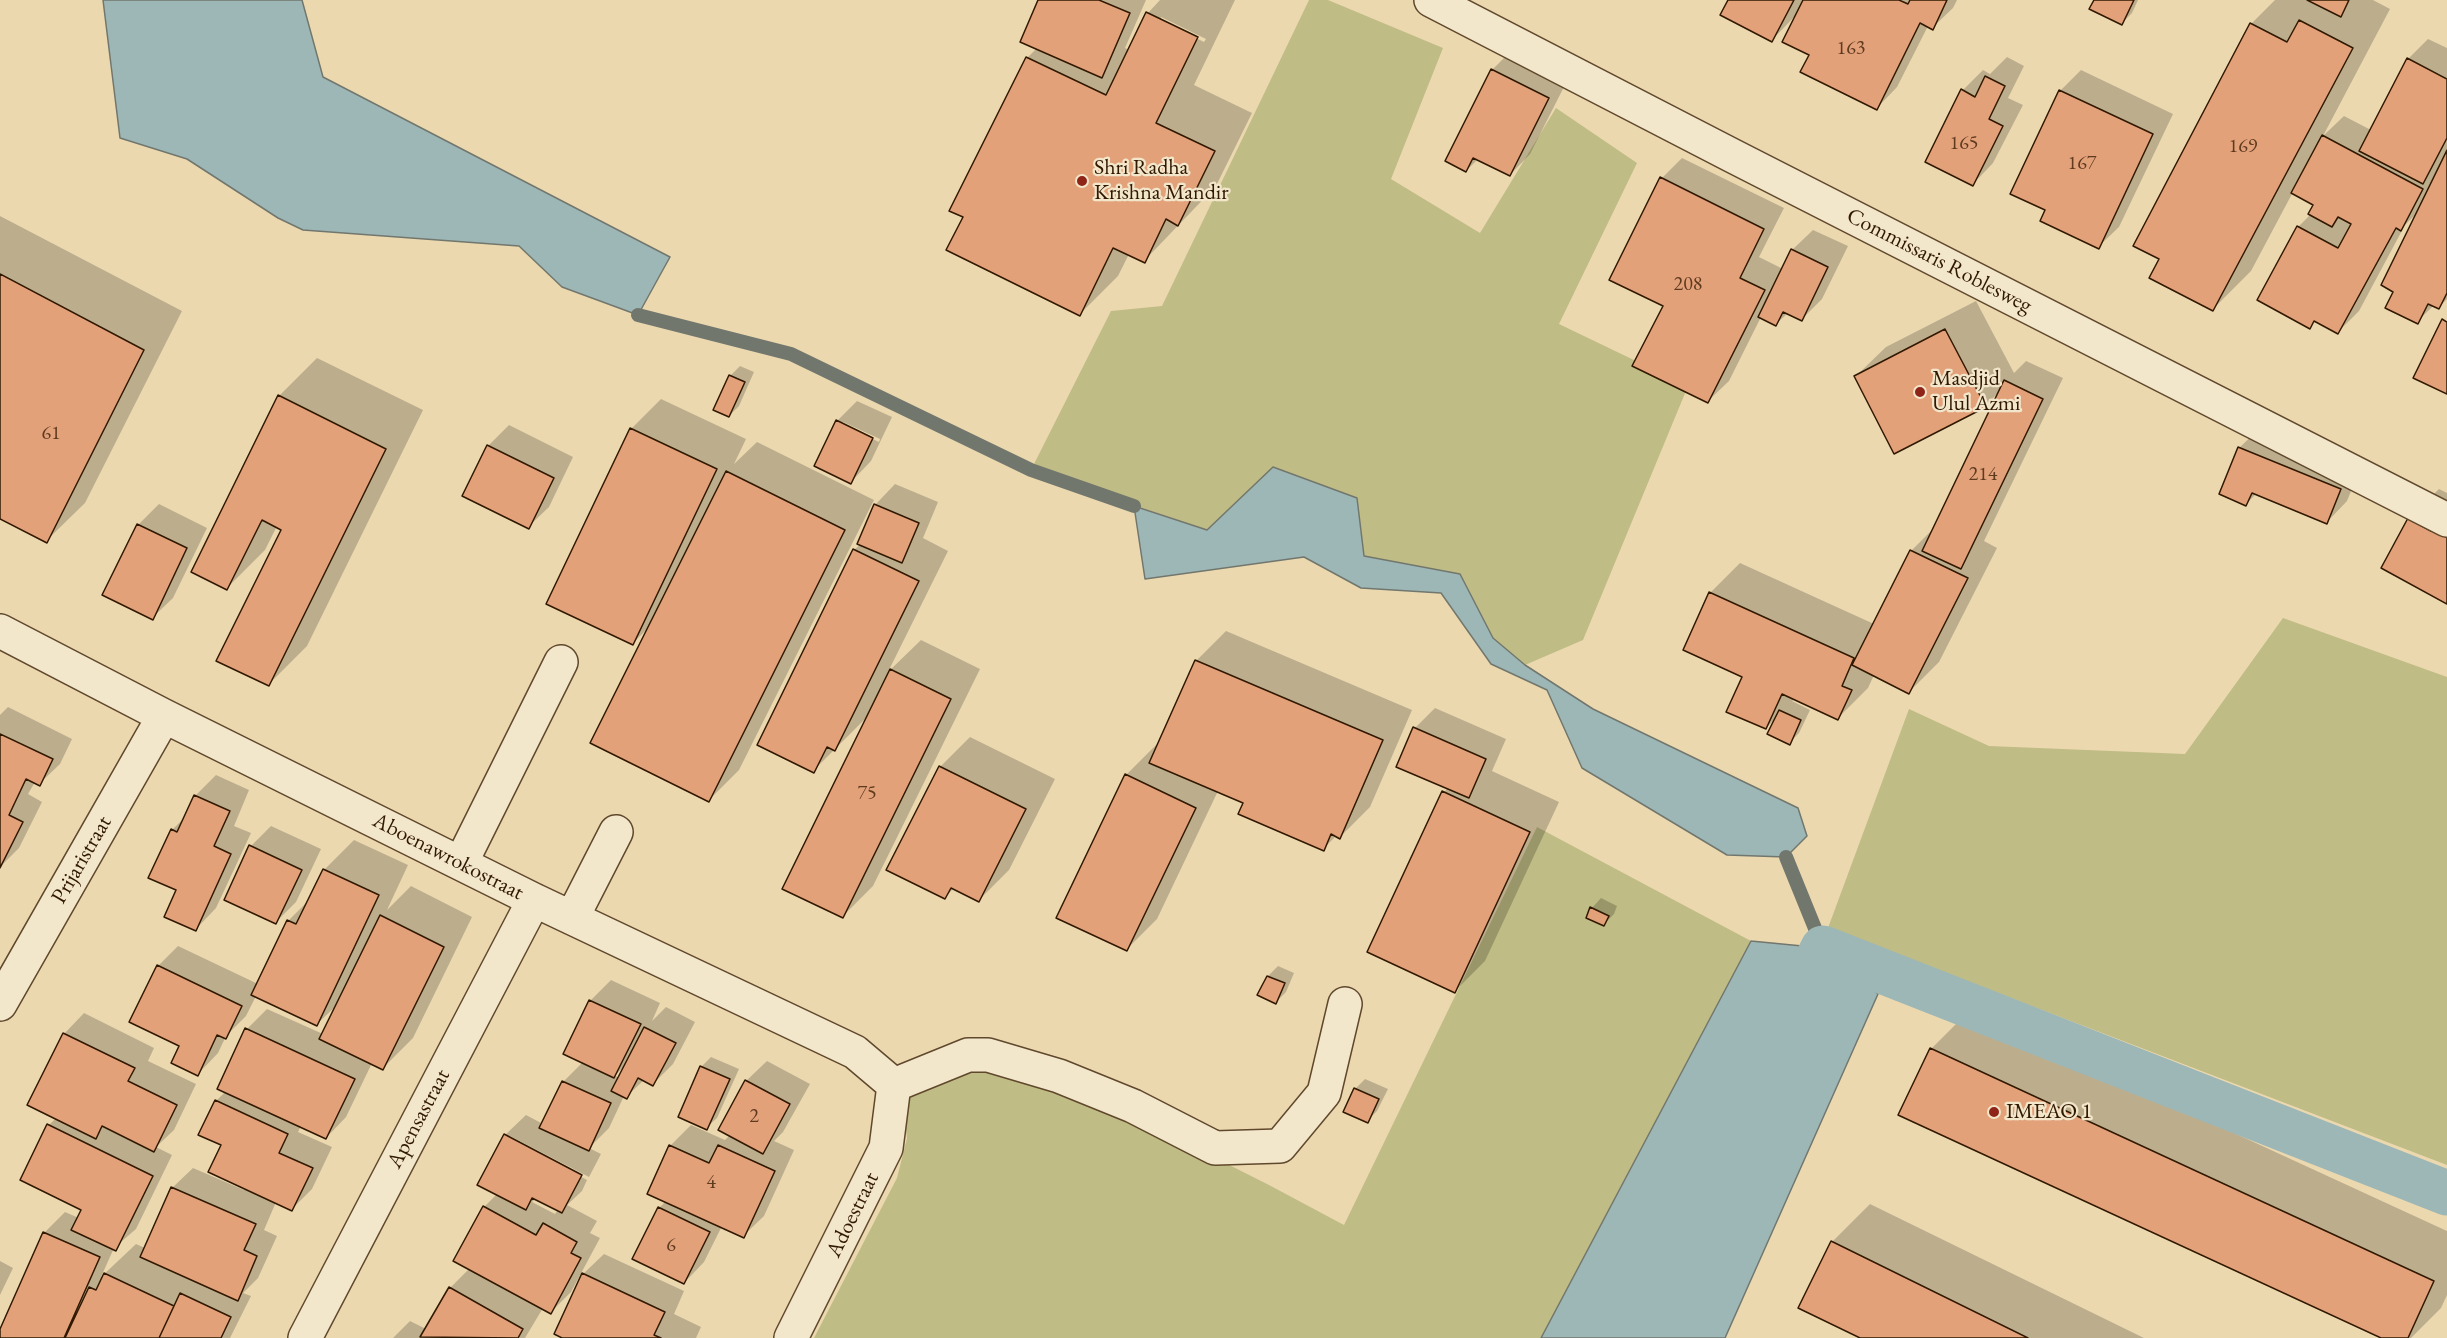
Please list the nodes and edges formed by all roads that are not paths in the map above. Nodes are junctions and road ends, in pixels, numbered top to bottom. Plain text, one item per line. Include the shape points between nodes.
1 (1431, 0) edge
2 (2447, 520) edge
3 (0, 631) edge
4 (561, 662) dead end
5 (164, 716) junction
6 (616, 832) dead end
7 (460, 863) junction
8 (534, 900) junction
9 (572, 918) junction
10 (0, 1004) edge
11 (1345, 1004) dead end
12 (894, 1085) junction
13 (305, 1338) edge
14 (791, 1338) edge

1 - 2 street, Commissaris Roblesweg
3 - 5 street, Aboenawrokostraat
4 - 7 street
5 - 7 street, Aboenawrokostraat
5 - 10 street, Prijaristraat
6 - 9 street
7 - 8 street, Aboenawrokostraat
8 - 9 street, Aboenawrokostraat
8 - 13 street, Apensastraat
9 - 12 street, Aboenawrokostraat via 855,1052
11 - 12 street via 1324,1093 1280,1146 1215,1148 1133,1106 1059,1076 988,1055 968,1055
12 - 14 street, Adoestraat via 886,1148

